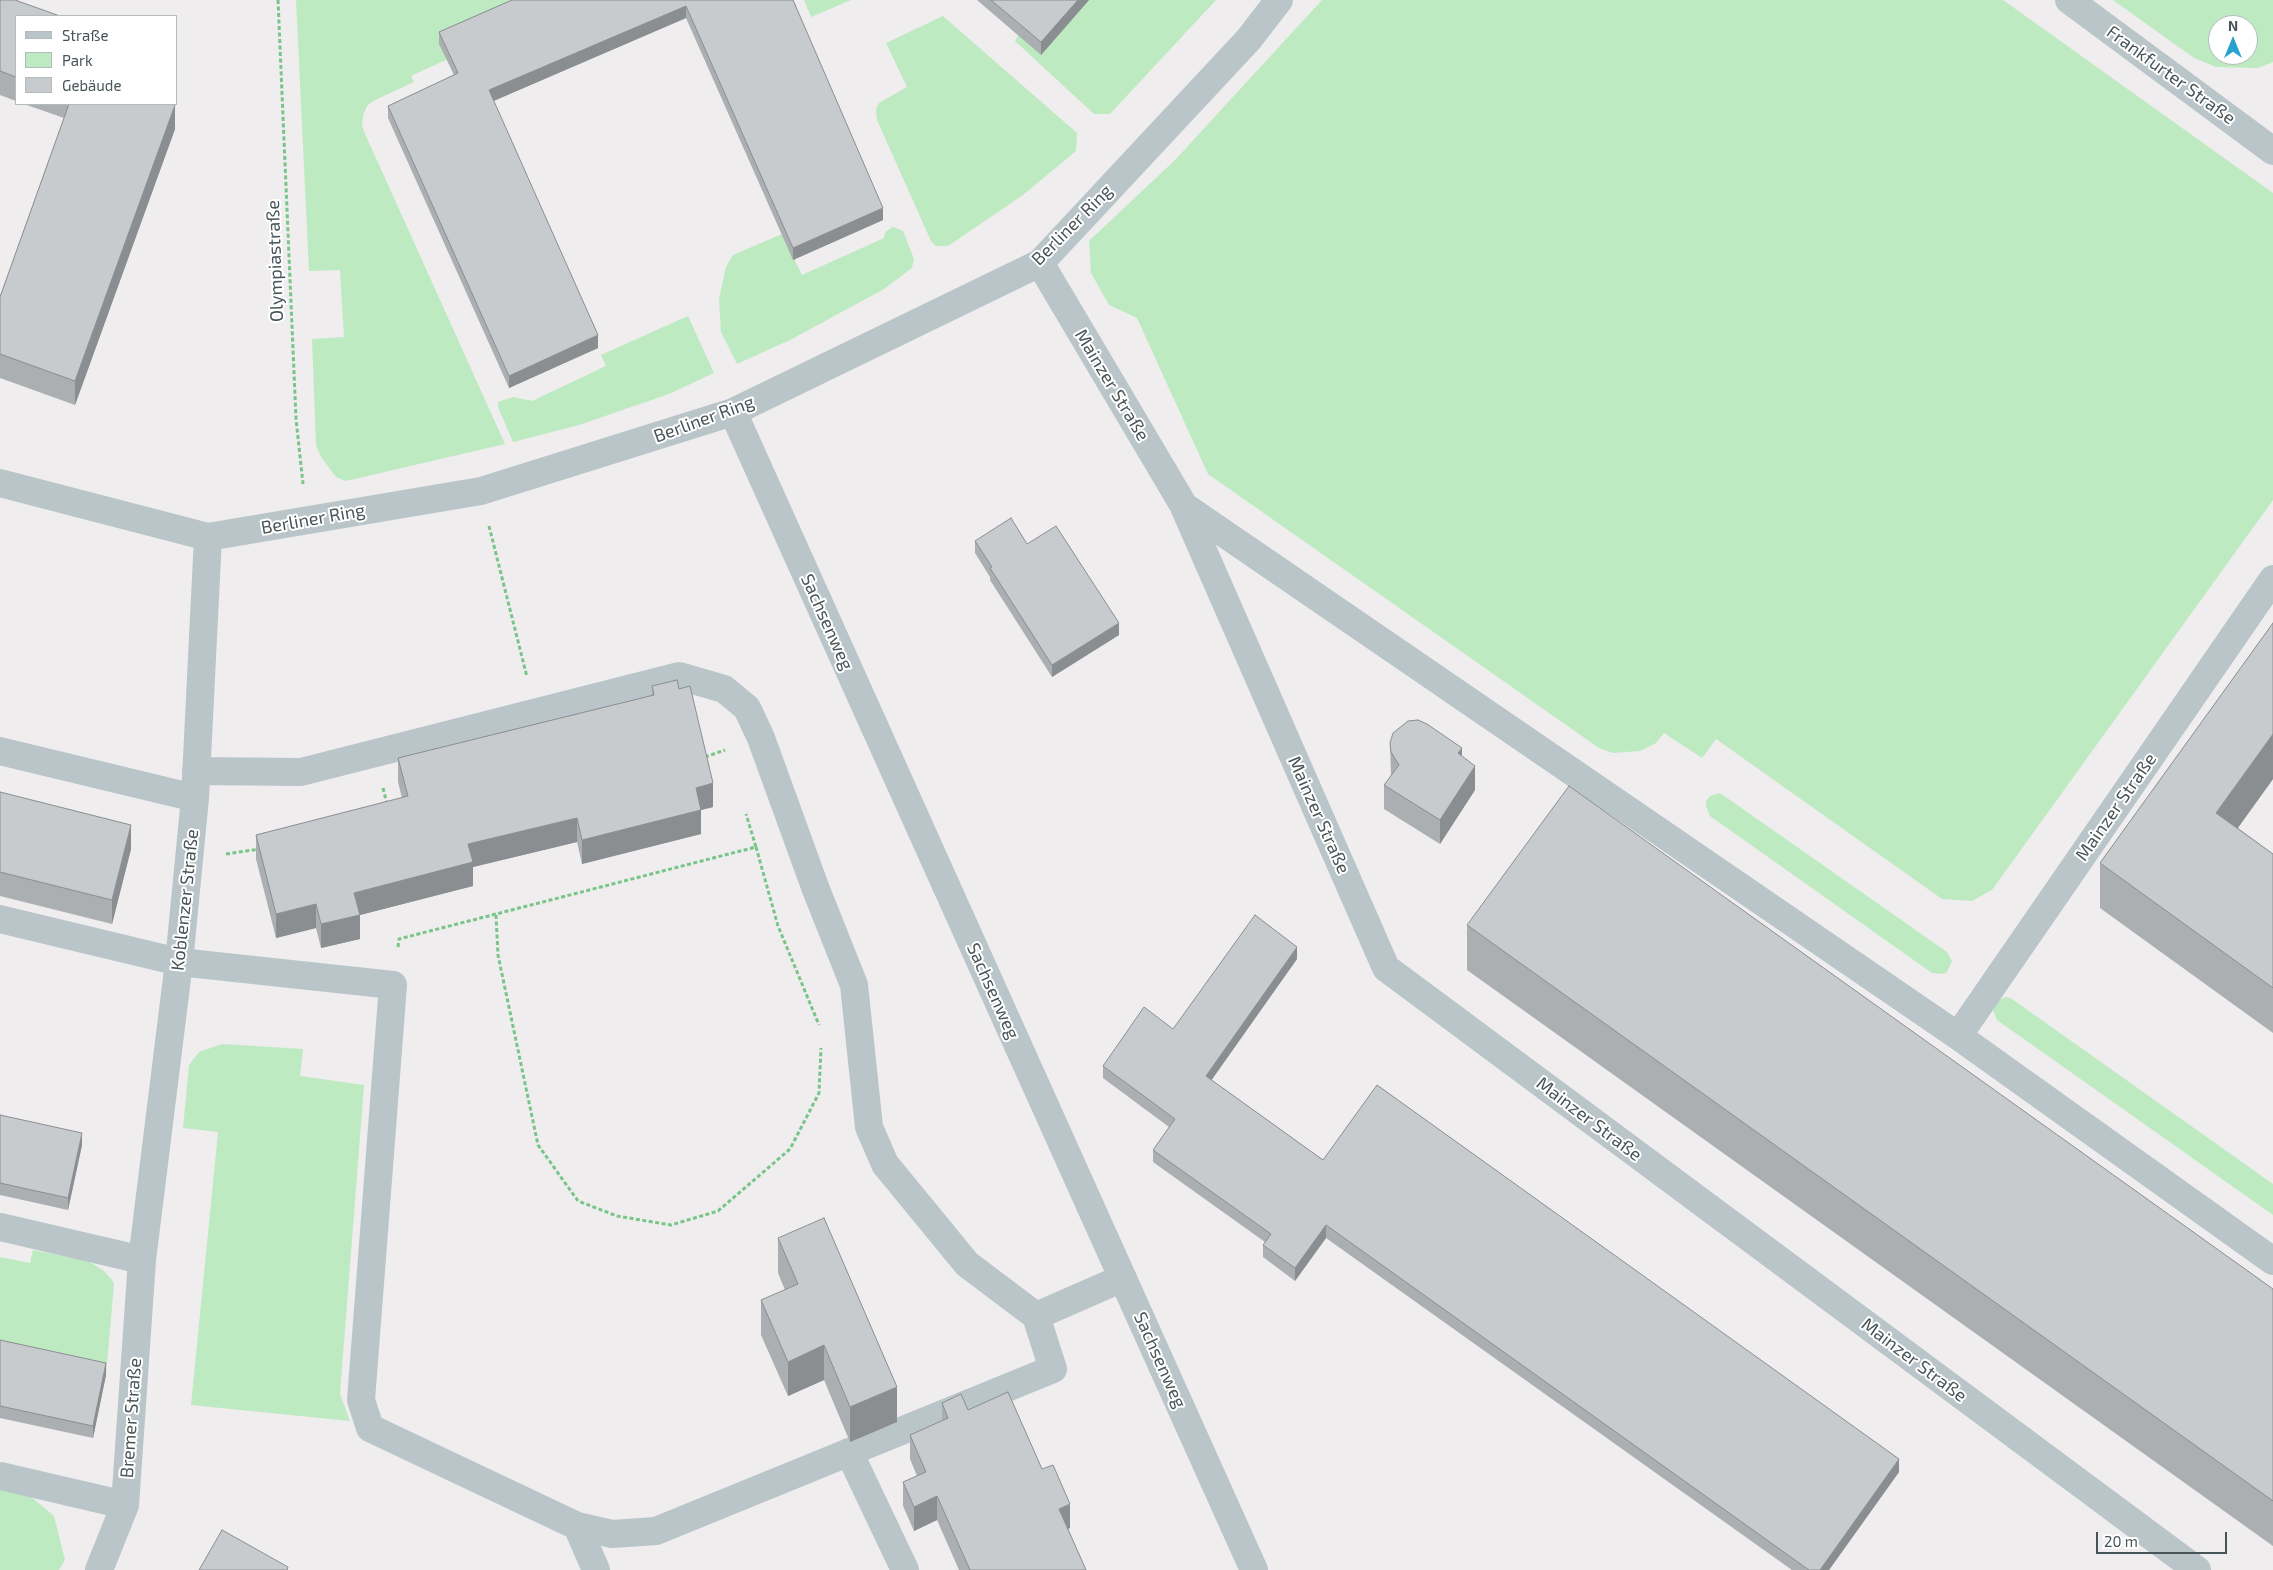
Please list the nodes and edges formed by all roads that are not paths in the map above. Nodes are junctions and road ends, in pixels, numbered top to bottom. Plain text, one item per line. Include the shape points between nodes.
1 (1279, 0) edge
2 (2069, 0) edge
3 (2273, 150) edge
4 (1040, 263) junction
5 (732, 412) junction
6 (0, 484) edge
7 (1184, 506) junction
8 (208, 537) junction
9 (2273, 579) edge
10 (0, 751) edge
11 (196, 771) junction
12 (195, 798) junction
13 (0, 919) edge
14 (179, 962) junction
15 (1958, 1036) junction
16 (0, 1227) edge
17 (142, 1260) junction
18 (2273, 1261) edge
19 (1123, 1278) junction
20 (1036, 1316) junction
21 (849, 1452) junction
22 (0, 1476) edge
23 (125, 1505) junction
24 (577, 1526) junction
25 (99, 1570) edge
26 (596, 1570) edge
27 (905, 1570) edge
28 (1254, 1570) edge
29 (2197, 1570) edge

1 - 4 lane, Berliner Ring via 1249,38
2 - 3 lane, Frankfurter Straße
4 - 5 lane, Berliner Ring
4 - 7 lane, Mainzer Straße
5 - 8 lane, Berliner Ring via 481,491
5 - 19 lane, Sachsenweg
6 - 8 lane, Berliner Ring
7 - 15 lane, Mainzer Straße
7 - 29 lane, Mainzer Straße via 1386,968
8 - 11 lane, Koblenzer Straße
9 - 15 lane, Mainzer Straße
10 - 12 lane
11 - 12 lane, Koblenzer Straße
11 - 20 lane via 301,772 679,676 724,689 747,708 761,738 854,985 869,1127 885,1164 967,1264
12 - 14 lane, Koblenzer Straße
13 - 14 lane
14 - 17 lane, Koblenzer Straße
14 - 24 lane via 393,985 361,1400 370,1428
15 - 18 lane, Mainzer Straße
16 - 17 lane
17 - 23 lane, Bremer Straße
19 - 20 lane
19 - 28 lane, Sachsenweg
20 - 21 lane via 1053,1369
21 - 24 lane via 656,1531 612,1534
21 - 27 lane
22 - 23 lane
23 - 25 lane, Bremer Straße
24 - 26 lane

